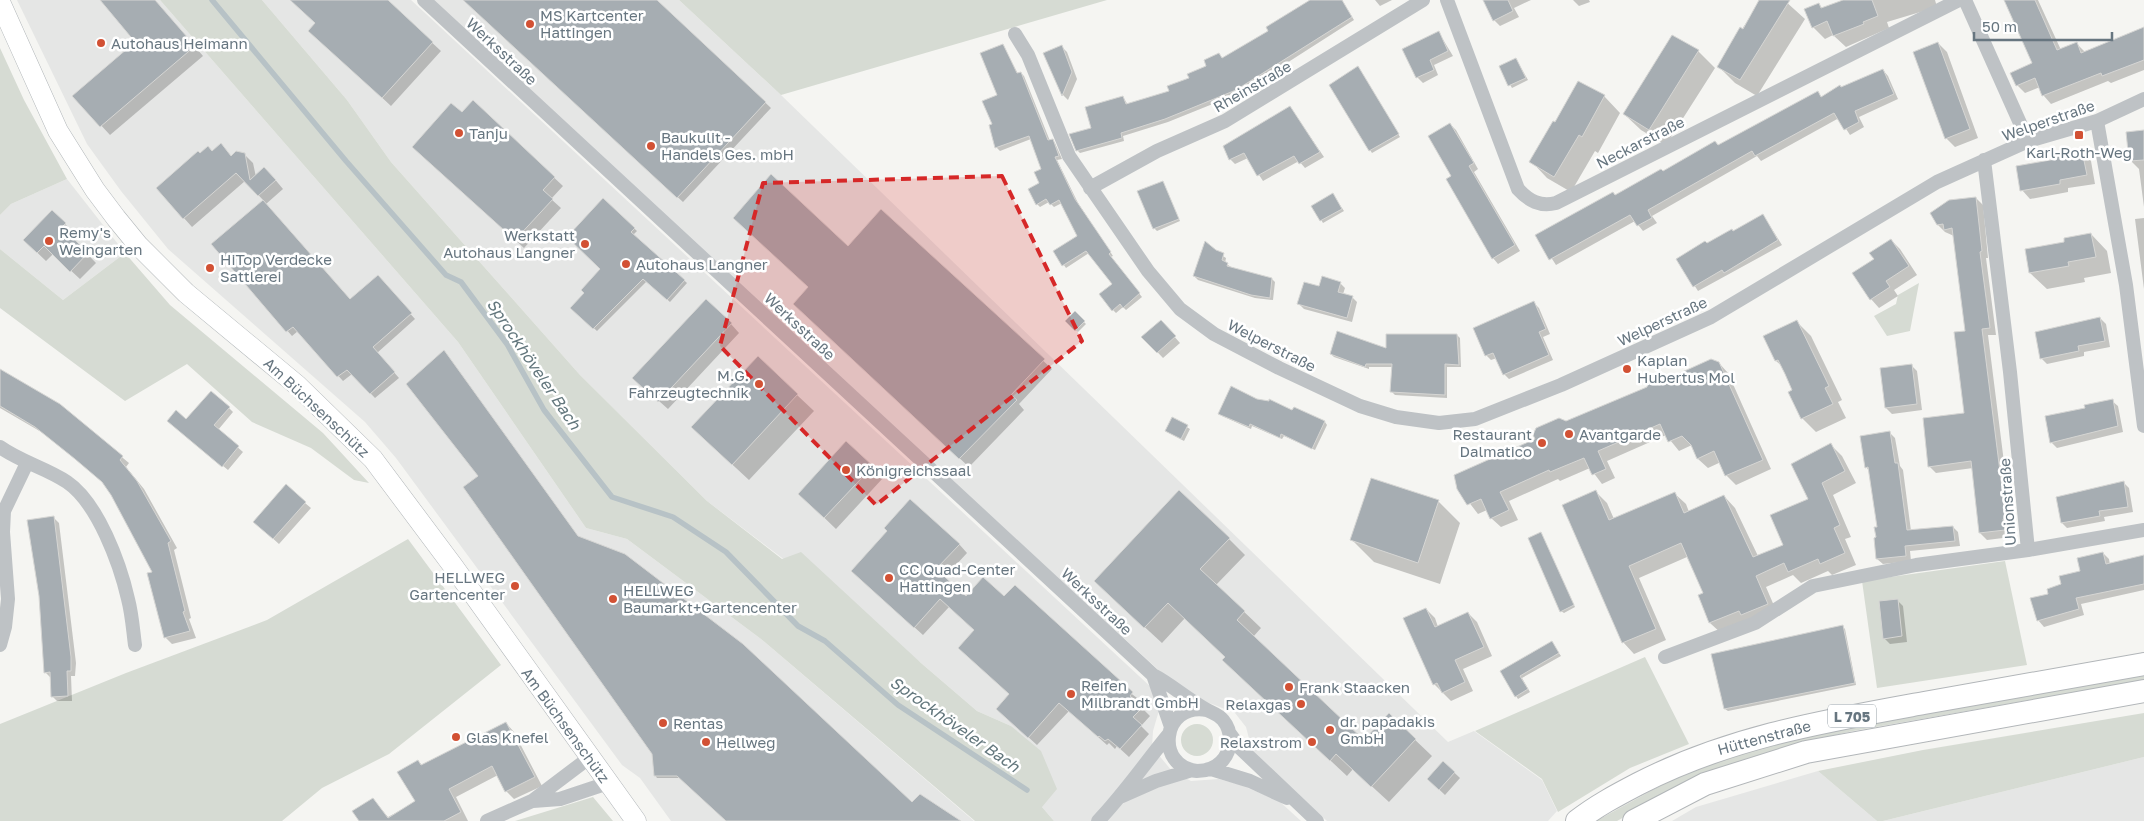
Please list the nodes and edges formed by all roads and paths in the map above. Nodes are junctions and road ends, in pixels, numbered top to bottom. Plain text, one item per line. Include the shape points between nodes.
1 (424, 0) edge
2 (1423, 0) edge
3 (1447, 0) edge
4 (1959, 0) edge
5 (1965, 0) edge
6 (0, 2) edge
7 (1015, 34) dead end
8 (2144, 99) edge
9 (2097, 121) junction
10 (2028, 141) junction
11 (1984, 160) junction
12 (1090, 188) junction
13 (2144, 426) edge
14 (0, 446) edge
15 (27, 462) junction
16 (2144, 530) edge
17 (2028, 550) junction
18 (135, 645) dead end
19 (0, 646) edge
20 (1665, 657) dead end
21 (2144, 664) edge
22 (1153, 675) junction
23 (2144, 690) edge
24 (1207, 710) junction
25 (1170, 731) junction
26 (1230, 734) junction
27 (590, 758) junction
28 (1211, 769) junction
29 (1192, 770) junction
30 (608, 783) junction
31 (1122, 796) junction
32 (532, 801) junction
33 (1297, 802) junction
34 (487, 821) edge
35 (636, 821) edge
36 (1098, 821) edge
37 (1316, 821) edge
38 (1577, 821) edge
39 (1634, 821) edge

1 - 22 street, Werksstraße
2 - 12 street, Rheinstraße via 1225,121 1157,151
3 - 4 street, Neckarstraße via 1518,189 1527,198 1544,206 1556,203
5 - 10 street
6 - 27 street, Am Büchsenschütz via 58,131 94,190 138,246 186,293 297,385 373,459
7 - 12 street via 1028,55 1069,156
8 - 9 street, Welperstraße
9 - 10 street, Welperstraße
9 - 13 street via 2126,285
10 - 11 street, Welperstraße
11 - 12 street, Welperstraße via 1937,182 1711,316 1562,385 1476,419 1457,423 1418,421 1360,406 1222,338 1180,309
11 - 17 street, Unionstraße via 2009,357
14 - 15 street
15 - 18 street via 69,483 97,520 129,600
15 - 19 street via 4,511 8,599
16 - 17 street
17 - 20 street, Unionstraße via 1916,565 1813,586 1754,623
21 - 38 main road, Hüttenstraße / L 705 via 1817,722 1744,740 1673,767 1622,792
22 - 24 street, Werksstraße
22 - 25 street, Werksstraße
23 - 39 main road, Hüttenstraße / L 705 via 1806,752 1705,784
24 - 25 street, Werksstraße via 1188,711 1179,716
24 - 26 street, Werksstraße via 1223,720
25 - 29 street, Werksstraße via 1171,752 1183,766
25 - 31 street, Werksstraße
26 - 28 street via 1228,752
26 - 33 street, Werksstraße
27 - 30 street, Am Büchsenschütz
27 - 32 street
28 - 29 street, Werksstraße
28 - 33 street, Werksstraße via 1250,781
29 - 31 street, Werksstraße
30 - 32 street via 560,799
30 - 35 street, Am Büchsenschütz
31 - 36 street, Werksstraße
32 - 34 street
33 - 37 street, Werksstraße

